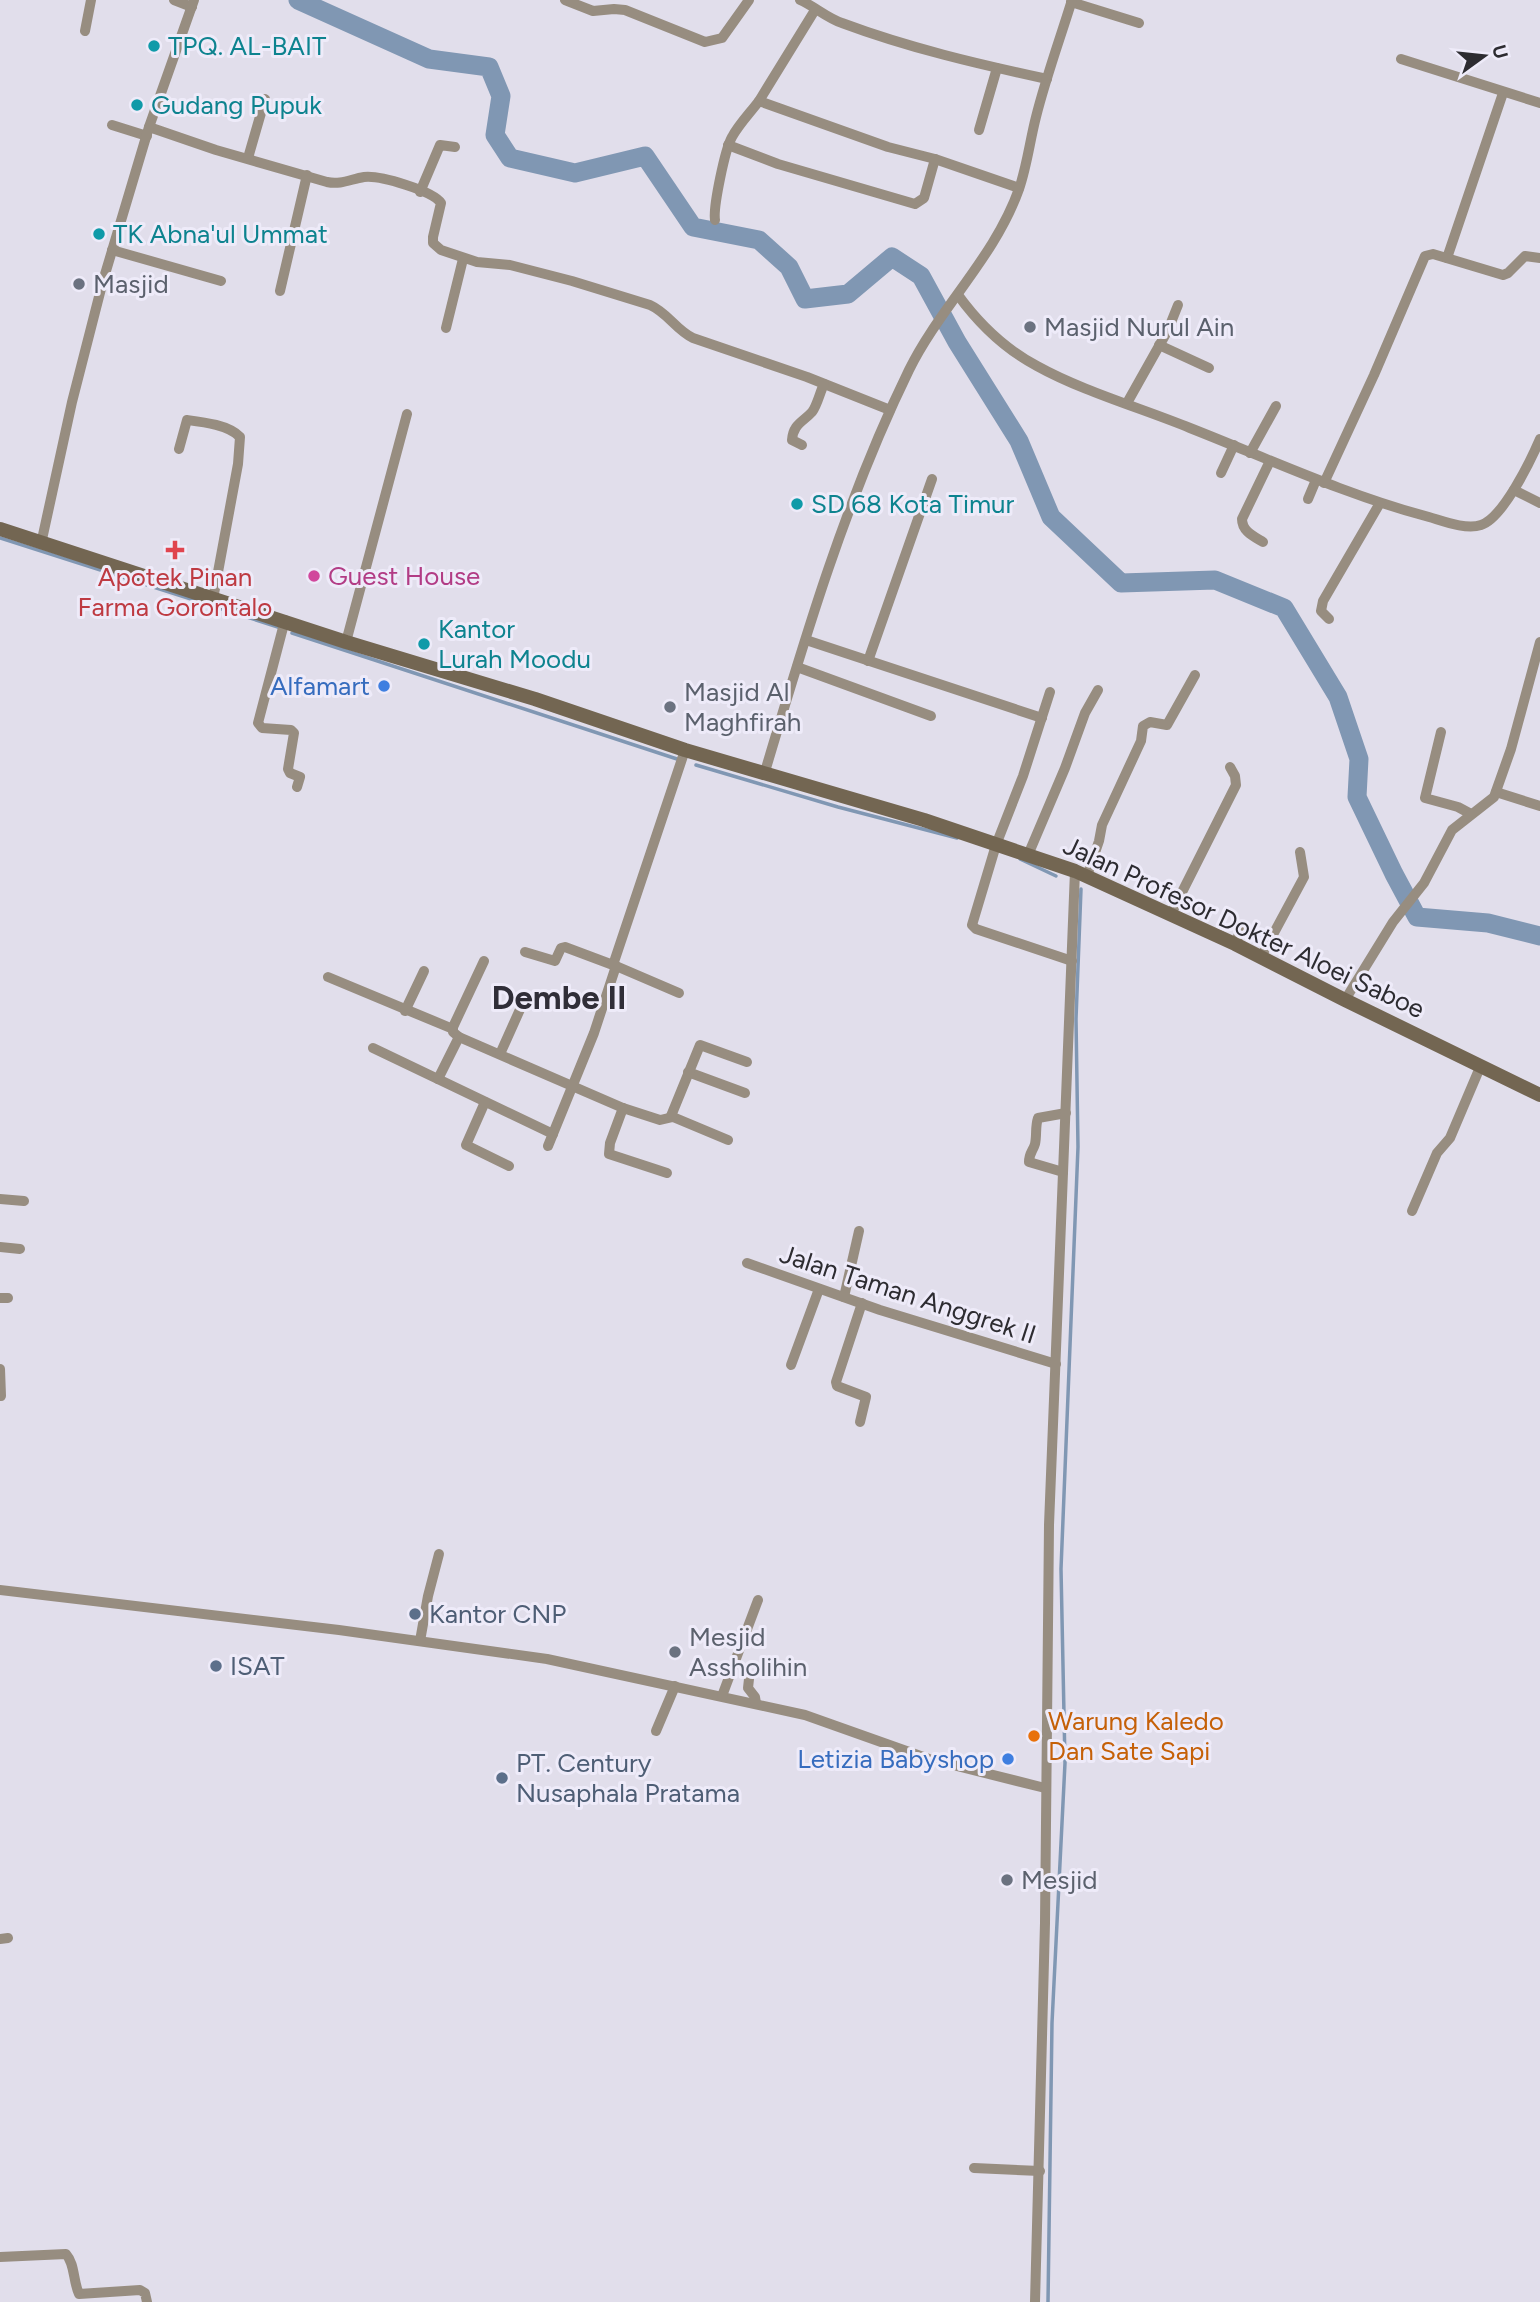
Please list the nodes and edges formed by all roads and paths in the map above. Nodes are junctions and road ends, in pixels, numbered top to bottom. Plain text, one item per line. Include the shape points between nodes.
1 (91, 0) edge
2 (174, 0) edge
3 (565, 0) edge
4 (749, 0) edge
5 (800, 0) edge
6 (1072, 1) edge
7 (193, 3) edge
8 (815, 10) junction
9 (1139, 23) dead end
10 (85, 31) dead end
11 (1401, 59) dead end
12 (997, 68) junction
13 (1047, 79) junction
14 (1503, 93) junction
15 (265, 99) dead end
16 (759, 101) junction
17 (1540, 103) edge
18 (111, 125) dead end
19 (978, 130) dead end
20 (148, 131) junction
21 (728, 145) junction
22 (454, 147) dead end
23 (247, 158) junction
24 (935, 159) junction
25 (307, 174) junction
26 (1019, 188) junction
27 (420, 192) junction
28 (715, 220) dead end
29 (112, 250) junction
30 (1447, 258) junction
31 (1540, 258) edge
32 (463, 259) junction
33 (221, 281) dead end
34 (280, 291) dead end
35 (958, 295) junction
36 (1178, 305) dead end
37 (446, 328) dead end
38 (1159, 345) junction
39 (1209, 368) dead end
40 (824, 384) junction
41 (1127, 403) junction
42 (1276, 406) dead end
43 (890, 410) junction
44 (407, 414) dead end
45 (1540, 439) edge
46 (802, 445) dead end
47 (1234, 445) junction
48 (179, 449) dead end
49 (1250, 453) junction
50 (1270, 461) junction
51 (1221, 473) dead end
52 (932, 480) dead end
53 (1320, 482) junction
54 (1514, 490) junction
55 (1308, 499) dead end
56 (1380, 503) junction
57 (1540, 503) edge
58 (0, 529) edge
59 (1263, 542) dead end
60 (41, 544) junction
61 (212, 599) junction
62 (1329, 619) dead end
63 (285, 620) junction
64 (806, 640) junction
65 (346, 642) junction
66 (1540, 642) edge
67 (869, 661) junction
68 (797, 667) junction
69 (1195, 675) dead end
70 (1098, 691) dead end
71 (1050, 692) dead end
72 (931, 716) dead end
73 (1042, 718) junction
74 (1441, 732) dead end
75 (685, 750) junction
76 (1230, 767) dead end
77 (764, 775) junction
78 (297, 787) dead end
79 (1496, 792) junction
80 (1540, 806) edge
81 (1471, 814) junction
82 (996, 845) junction
83 (1300, 852) dead end
84 (1028, 855) junction
85 (1081, 874) junction
86 (1171, 914) junction
87 (1242, 927) dead end
88 (1235, 944) junction
89 (525, 952) dead end
90 (1261, 957) junction
91 (484, 961) dead end
92 (1072, 961) junction
93 (615, 966) junction
94 (424, 971) dead end
95 (328, 977) dead end
96 (679, 993) dead end
97 (1345, 1000) junction
98 (522, 1004) dead end
99 (405, 1011) junction
100 (456, 1033) junction
101 (373, 1048) dead end
102 (500, 1054) junction
103 (747, 1062) dead end
104 (1481, 1065) junction
105 (688, 1072) junction
106 (438, 1079) junction
107 (572, 1087) junction
108 (745, 1093) dead end
109 (1540, 1096) edge
110 (485, 1102) junction
111 (624, 1108) junction
112 (1066, 1113) junction
113 (671, 1116) junction
114 (553, 1134) junction
115 (728, 1140) dead end
116 (548, 1146) dead end
117 (509, 1166) dead end
118 (667, 1172) dead end
119 (1063, 1172) junction
120 (0, 1199) edge
121 (24, 1201) dead end
122 (1412, 1211) dead end
123 (859, 1231) dead end
124 (0, 1247) edge
125 (20, 1249) dead end
126 (747, 1263) dead end
127 (819, 1289) junction
128 (844, 1297) junction
129 (862, 1303) junction
130 (1056, 1364) junction
131 (791, 1365) dead end
132 (0, 1369) edge
133 (1, 1396) edge
134 (860, 1422) dead end
135 (439, 1554) dead end
136 (0, 1590) edge
137 (758, 1600) dead end
138 (420, 1641) junction
139 (749, 1679) dead end
140 (675, 1686) junction
141 (722, 1696) junction
142 (756, 1703) junction
143 (656, 1731) dead end
144 (1045, 1788) junction
145 (974, 2168) dead end
146 (1040, 2171) junction
147 (0, 2257) edge
148 (146, 2302) edge
149 (1035, 2302) edge

1 - 10 street
2 - 7 street
3 - 4 street via 593,11 625,10 705,42 722,38
5 - 8 street
6 - 9 street
6 - 13 street
7 - 20 street
8 - 12 street via 888,39
8 - 16 street
11 - 14 street
12 - 13 street
12 - 19 street
13 - 26 street
14 - 17 street
14 - 30 street
15 - 23 street
16 - 21 street
16 - 24 street
18 - 20 street
20 - 23 street
20 - 29 street
21 - 24 street via 915,204 924,198
21 - 28 street
22 - 27 street via 443,144 437,148
23 - 25 street
24 - 26 street
25 - 27 street via 334,183 377,177
25 - 34 street
26 - 35 street via 994,239
27 - 32 street via 441,203 433,237 436,247
29 - 33 street
29 - 60 street
30 - 31 street via 1503,275 1525,257
30 - 53 street via 1425,256 1374,376
32 - 37 street
32 - 40 street via 510,265 650,305 661,309 681,332 693,338
35 - 41 street via 975,317 1017,354 1068,381
35 - 43 street via 930,331
36 - 38 street
38 - 39 street
38 - 41 street
40 - 43 street
40 - 46 street via 812,412 791,435
41 - 47 street
42 - 49 street
43 - 64 street via 832,553
44 - 65 street
45 - 54 street
47 - 49 street
47 - 51 street
48 - 61 street via 187,420 240,436
49 - 50 street
50 - 53 street
50 - 59 street via 1242,519 1242,526
52 - 67 street
53 - 55 street
53 - 56 street
54 - 56 street via 1490,521 1479,526
54 - 57 street
56 - 62 street via 1323,601 1321,611
58 - 60 street, Jalan Profesor Dokter Aloei Saboe
60 - 61 street, Jalan Profesor Dokter Aloei Saboe
61 - 63 street, Jalan Profesor Dokter Aloei Saboe
63 - 65 street, Jalan Profesor Dokter Aloei Saboe
63 - 78 street via 257,723 261,728 294,733 288,769 300,777
64 - 67 street
64 - 68 street
65 - 75 street, Jalan Profesor Dokter Aloei Saboe
66 - 79 street
67 - 73 street
68 - 72 street
68 - 77 street
69 - 85 street via 1167,725 1150,722 1143,726 1141,741
70 - 84 street via 1080,723
71 - 73 street
73 - 82 street
74 - 81 street via 1426,798
75 - 77 street, Jalan Profesor Dokter Aloei Saboe
75 - 93 street
76 - 86 street via 1236,785
77 - 82 street, Jalan Profesor Dokter Aloei Saboe
79 - 80 street
79 - 81 street
81 - 97 street via 1452,830 1424,883
82 - 84 street, Jalan Profesor Dokter Aloei Saboe
82 - 92 street via 972,925
83 - 90 street via 1304,877
84 - 85 street, Jalan Profesor Dokter Aloei Saboe
85 - 86 street, Jalan Profesor Dokter Aloei Saboe
85 - 92 street
86 - 88 street, Jalan Profesor Dokter Aloei Saboe
87 - 88 street
88 - 90 street, Jalan Profesor Dokter Aloei Saboe
89 - 93 street via 555,961 565,947
90 - 97 street, Jalan Profesor Dokter Aloei Saboe
91 - 100 street
92 - 112 street
93 - 96 street
93 - 107 street
94 - 99 street
95 - 99 street
97 - 104 street, Jalan Profesor Dokter Aloei Saboe
98 - 102 street
99 - 100 street
100 - 102 street
100 - 106 street
101 - 106 street
102 - 107 street
103 - 105 street via 700,1045
104 - 109 street, Jalan Profesor Dokter Aloei Saboe
104 - 122 street
105 - 108 street
105 - 113 street
106 - 110 street
107 - 111 street
107 - 114 street
110 - 114 street
110 - 117 street via 466,1145
111 - 113 street via 660,1120
111 - 118 street via 610,1154
112 - 119 street
112 - 119 street via 1038,1118 1029,1154 1029,1162
113 - 115 street
114 - 116 street
119 - 130 street
120 - 121 street
123 - 128 street
124 - 125 street
126 - 127 street, Jalan Taman Anggrek II
127 - 128 street, Jalan Taman Anggrek II
127 - 131 street
128 - 129 street, Jalan Taman Anggrek II
129 - 130 street, Jalan Taman Anggrek II
129 - 134 street via 835,1382 866,1397
130 - 144 street
132 - 133 street
135 - 138 street
136 - 138 street
137 - 141 street
138 - 140 street via 547,1658
139 - 142 street
140 - 141 street
140 - 143 street
141 - 142 street
142 - 144 street via 806,1715 956,1767
144 - 146 street
145 - 146 street
146 - 149 street
147 - 148 street via 66,2254 79,2294 140,2290 145,2292

